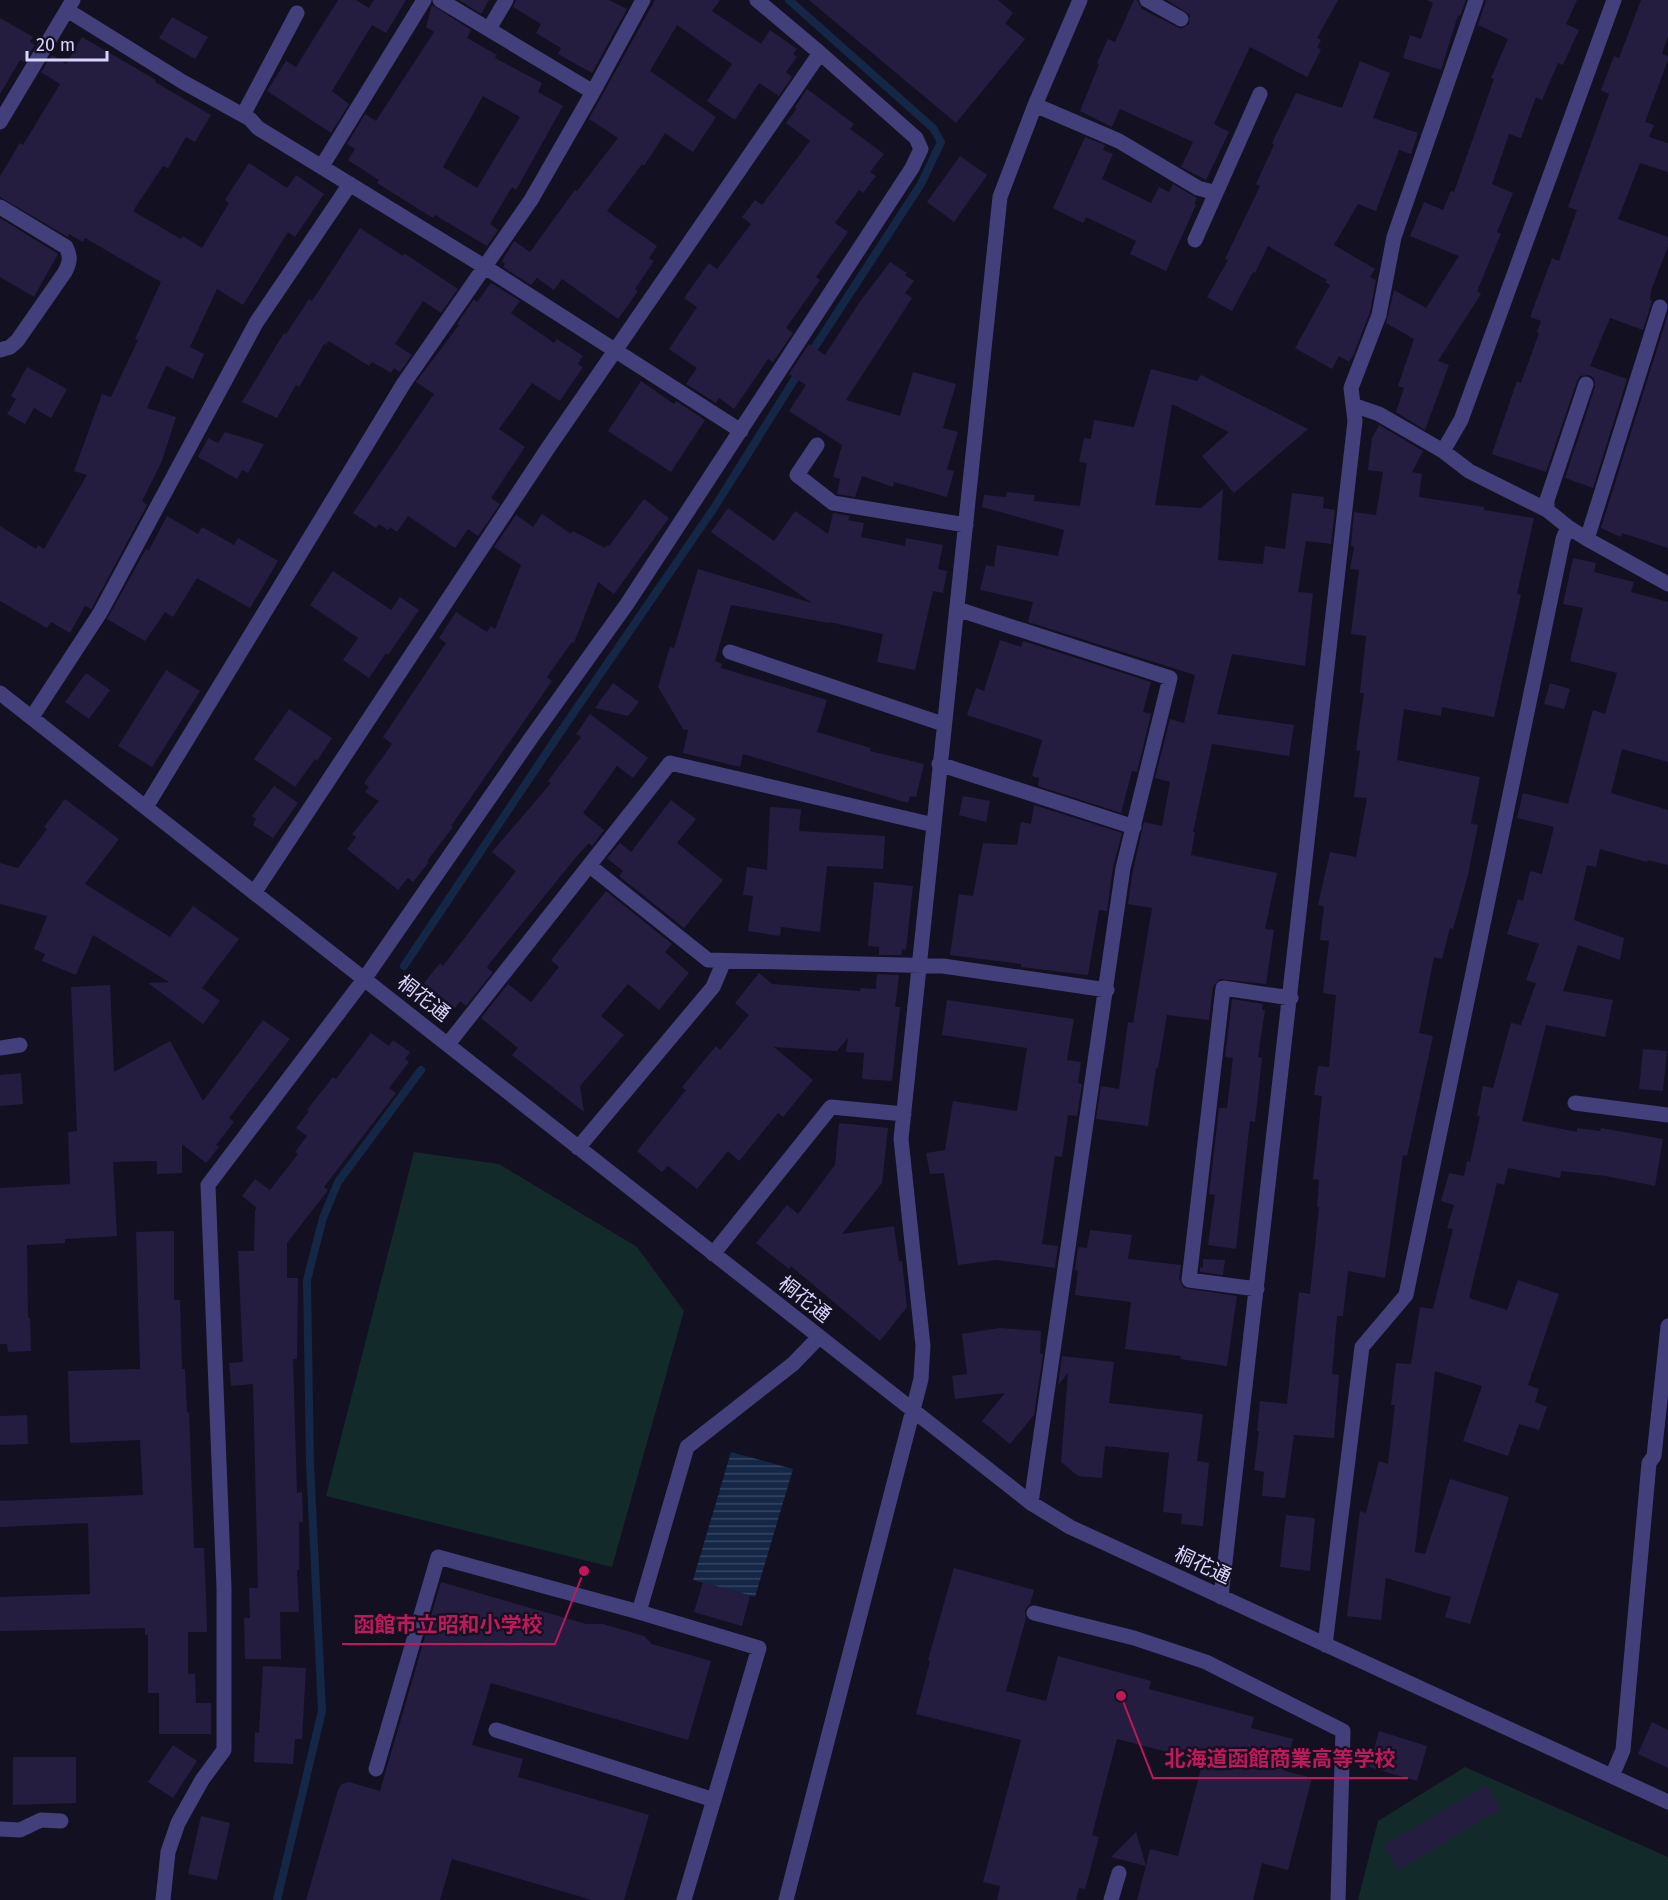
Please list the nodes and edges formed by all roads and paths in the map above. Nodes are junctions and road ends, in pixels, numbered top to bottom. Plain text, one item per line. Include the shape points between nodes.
1 (424, 0) edge
2 (440, 0) edge
3 (506, 0) edge
4 (643, 0) edge
5 (758, 0) edge
6 (1080, 0) edge
7 (1147, 0) edge
8 (1476, 0) edge
9 (1614, 0) edge
10 (70, 5) edge
11 (297, 13) dead end
12 (1181, 19) dead end
13 (489, 29) junction
14 (820, 53) junction
15 (593, 92) junction
16 (1260, 94) dead end
17 (1035, 105) junction
18 (243, 115) junction
19 (0, 122) edge
20 (322, 166) junction
21 (350, 184) junction
22 (1216, 193) junction
23 (0, 207) edge
24 (1195, 240) dead end
25 (485, 267) junction
26 (1660, 307) dead end
27 (0, 350) edge
28 (616, 350) junction
29 (1586, 384) dead end
30 (1353, 405) junction
31 (741, 431) junction
32 (817, 445) dead end
33 (1443, 451) junction
34 (1547, 510) junction
35 (966, 525) junction
36 (1568, 527) junction
37 (1587, 539) junction
38 (1668, 584) edge
39 (957, 609) junction
40 (730, 652) dead end
41 (0, 693) edge
42 (32, 717) junction
43 (943, 724) junction
44 (939, 764) junction
45 (146, 807) junction
46 (934, 825) junction
47 (1134, 827) junction
48 (591, 866) junction
49 (254, 893) junction
50 (724, 960) junction
51 (919, 966) junction
52 (365, 978) junction
53 (1107, 990) junction
54 (1291, 998) junction
55 (448, 1044) junction
56 (20, 1045) dead end
57 (0, 1048) edge
58 (1575, 1103) dead end
59 (904, 1114) junction
60 (1668, 1114) edge
61 (578, 1148) junction
62 (713, 1254) junction
63 (1257, 1289) junction
64 (1668, 1326) edge
65 (819, 1337) junction
66 (913, 1411) junction
67 (1031, 1503) junction
68 (1221, 1597) junction
69 (639, 1612) junction
70 (1034, 1613) dead end
71 (1325, 1645) junction
72 (496, 1730) dead end
73 (376, 1769) dead end
74 (1612, 1776) junction
75 (714, 1800) junction
76 (1668, 1802) edge
77 (62, 1821) dead end
78 (0, 1829) edge
79 (1119, 1873) dead end
80 (163, 1900) edge
81 (684, 1900) edge
82 (786, 1900) edge
83 (1111, 1900) edge
84 (1338, 1900) edge

1 - 20 street
2 - 13 street
3 - 13 street
4 - 15 street
5 - 14 street
6 - 17 street
7 - 12 street
8 - 30 street via 1395,237 1379,315 1351,388
9 - 33 street via 1461,420
10 - 18 street via 183,82
10 - 19 street
11 - 18 street
13 - 15 street
14 - 28 street
14 - 31 street via 916,138 921,149
15 - 25 street via 531,200
16 - 22 street
17 - 22 street via 1119,141 1198,188
17 - 35 street via 1000,197
18 - 20 street
20 - 21 street
21 - 25 street
21 - 42 street via 256,323 100,613
22 - 24 street
23 - 27 street via 66,247 70,262 17,341
25 - 28 street
25 - 45 street via 404,383
26 - 37 street
28 - 31 street
28 - 49 street
29 - 34 street
30 - 33 street via 1379,414
30 - 54 street via 1355,421
31 - 52 street via 627,604
32 - 35 street via 797,475 833,503
33 - 34 street via 1470,471
34 - 36 street
35 - 39 street
36 - 37 street
36 - 71 street via 1406,1295 1362,1347
37 - 38 street
39 - 43 street
39 - 47 street via 1170,678
40 - 43 street
41 - 42 street, 桐花通
42 - 45 street, 桐花通
43 - 44 street
44 - 46 street
44 - 47 street
45 - 49 street, 桐花通
46 - 48 street via 670,763
46 - 51 street
47 - 53 street via 1123,868
48 - 50 street via 708,960
48 - 55 street
49 - 52 street, 桐花通
50 - 51 street
50 - 61 street via 713,987
51 - 53 street via 944,966
51 - 59 street
52 - 55 street, 桐花通
52 - 80 street via 208,1185 224,1588 224,1750 178,1823 168,1852
53 - 67 street
54 - 63 street
54 - 63 street via 1223,988 1189,1280
55 - 61 street, 桐花通
56 - 57 street
58 - 60 street
59 - 62 street via 831,1107
59 - 66 street via 901,1139 923,1346 921,1379
61 - 62 street, 桐花通
62 - 65 street, 桐花通
63 - 68 street
64 - 74 street via 1654,1456 1649,1463 1623,1750
65 - 66 street, 桐花通
65 - 69 street via 793,1364 687,1447
66 - 67 street, 桐花通
66 - 82 street
67 - 68 street, 桐花通 via 1070,1527
68 - 71 street, 桐花通
69 - 73 street via 438,1557
69 - 75 street via 759,1648
70 - 84 street via 1134,1638 1206,1662 1344,1731
71 - 74 street, 桐花通
72 - 75 street
74 - 76 street, 桐花通
75 - 81 street
77 - 78 street via 41,1820 20,1830
79 - 83 street

